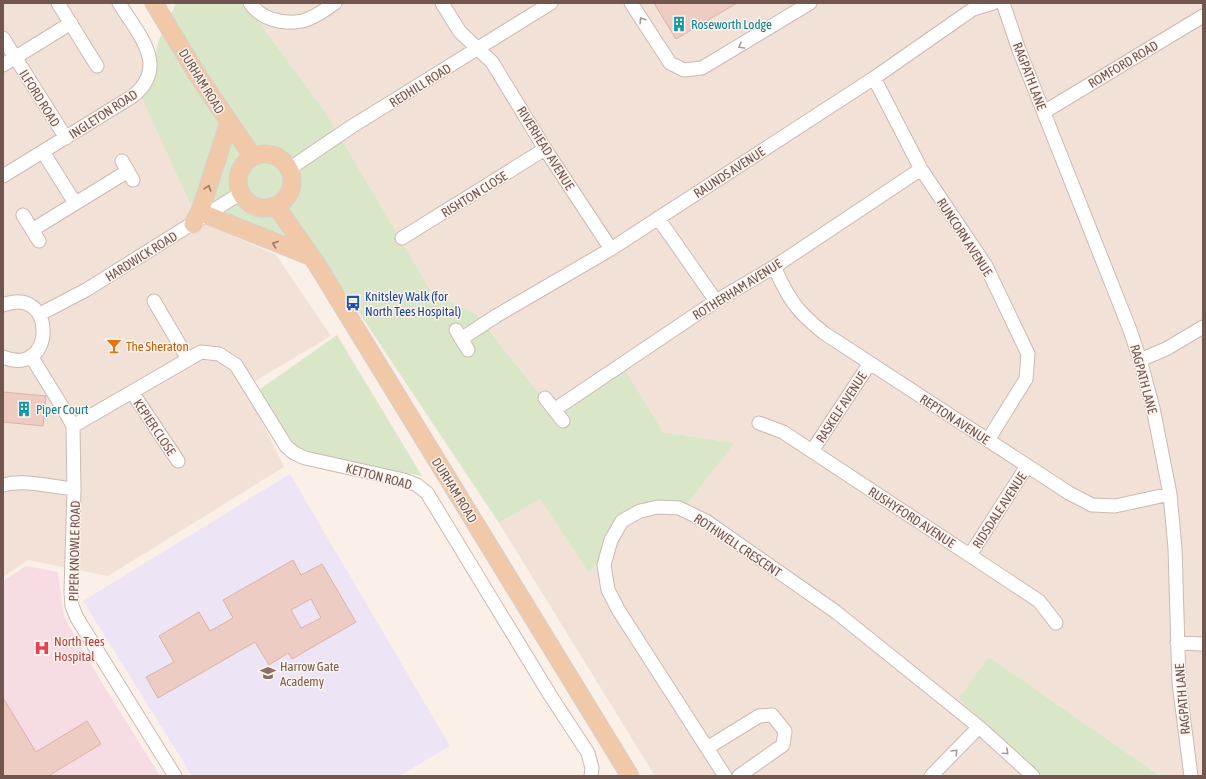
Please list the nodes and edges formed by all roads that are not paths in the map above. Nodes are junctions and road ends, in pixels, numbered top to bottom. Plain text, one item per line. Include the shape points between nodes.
1 (58, 3) edge
2 (119, 3) edge
3 (154, 3) edge
4 (250, 3) edge
5 (335, 3) edge
6 (442, 3) edge
7 (551, 3) edge
8 (631, 3) edge
9 (810, 3) edge
10 (993, 3) edge
11 (1003, 3) edge
12 (1202, 19) edge
13 (71, 23) junction
14 (3, 38) edge
15 (478, 49) junction
16 (16, 57) junction
17 (3, 65) edge
18 (97, 66) dead end
19 (874, 78) junction
20 (1044, 112) junction
21 (229, 122) junction
22 (66, 138) junction
23 (545, 150) junction
24 (43, 152) junction
25 (253, 157) junction
26 (290, 169) junction
27 (921, 169) junction
28 (128, 171) dead end
29 (3, 176) edge
30 (240, 193) junction
31 (75, 203) junction
32 (276, 206) junction
33 (22, 215) dead end
34 (658, 218) junction
35 (200, 219) junction
36 (402, 238) dead end
37 (611, 249) junction
38 (312, 257) junction
39 (774, 267) junction
40 (154, 300) dead end
41 (716, 301) junction
42 (3, 305) edge
43 (40, 314) junction
44 (1203, 327) edge
45 (462, 340) dead end
46 (31, 356) junction
47 (3, 357) edge
48 (188, 358) junction
49 (1140, 360) junction
50 (870, 363) junction
51 (132, 392) junction
52 (546, 398) dead end
53 (554, 410) junction
54 (563, 421) dead end
55 (759, 423) dead end
56 (72, 426) junction
57 (988, 440) junction
58 (812, 451) junction
59 (178, 462) dead end
60 (1027, 466) junction
61 (3, 485) edge
62 (74, 489) junction
63 (1170, 494) junction
64 (970, 555) junction
65 (1056, 623) dead end
66 (1177, 643) junction
67 (1203, 644) edge
68 (979, 727) junction
69 (707, 748) junction
70 (175, 776) edge
71 (591, 776) edge
72 (630, 776) edge
73 (725, 776) edge
74 (739, 776) edge
75 (931, 776) edge
76 (1033, 776) edge
77 (1191, 776) edge

1 - 13 street
2 - 22 street, INGLETON ROAD via 145,46 151,60 150,74 143,87 132,96
3 - 21 main road, DURHAM ROAD
4 - 5 street via 274,20 301,21 319,14
6 - 15 street, RIVERHEAD AVENUE via 460,32
7 - 15 street, REDHILL ROAD
9 -> 8 street via 702,68 684,70 670,63
10 - 19 street, RAUNDS AVENUE via 973,9
11 - 20 street, RAGPATH LANE
12 - 20 street, ROMFORD ROAD
13 - 16 street, ILFORD ROAD
13 - 18 street
14 - 16 street, ILFORD ROAD
15 - 23 street, RIVERHEAD AVENUE via 492,62
15 - 26 street, REDHILL ROAD via 351,127
16 - 17 street, ILFORD ROAD
16 - 22 street, ILFORD ROAD
19 - 27 street, RUNCORN AVENUE
19 - 34 street, RAUNDS AVENUE
20 - 49 street, RAGPATH LANE
21 - 25 main road, DURHAM ROAD
35 -> 21 main road
22 - 24 street, INGLETON ROAD
23 - 36 street, RISHTON CLOSE
23 - 37 street, RIVERHEAD AVENUE
24 - 29 street, INGLETON ROAD
24 - 31 street
25 - 26 main road via 261,154 271,155 280,159
25 - 30 main road via 241,168 238,177
26 - 32 main road via 290,193
27 - 39 street, ROTHERHAM AVENUE
27 - 57 street, RUNCORN AVENUE via 986,266 1028,354 1026,379
28 - 31 street
30 - 32 main road via 253,206
30 - 35 street, HARDWICK ROAD
31 - 33 street via 36,236
32 - 38 main road, DURHAM ROAD
34 - 37 street, RAUNDS AVENUE
34 - 41 street
38 -> 35 main road
35 - 43 street, HARDWICK ROAD via 86,290
37 - 45 street, RAUNDS AVENUE via 496,316
38 - 72 main road, DURHAM ROAD
39 - 41 street, ROTHERHAM AVENUE
39 - 50 street, REPTON AVENUE via 789,299 804,317
40 - 48 street
41 - 53 street, ROTHERHAM AVENUE
42 - 43 street via 22,302 32,306
43 - 46 street via 45,335
44 - 49 street via 1166,349
46 - 47 street via 18,360
46 - 56 street, PIPER KNOWLE ROAD
48 - 51 street, KETTON ROAD
48 - 71 street, KETTON ROAD via 202,352 219,354 236,365 286,446 294,453 305,458 404,480 417,485 427,493 588,753 592,768
49 - 63 street, RAGPATH LANE
50 - 57 street, REPTON AVENUE
50 - 58 street, RASKELF AVENUE
51 - 56 street, KETTON ROAD
51 - 59 street, KEPIER CLOSE
52 - 53 street
53 - 54 street
55 - 58 street, RUSHYFORD AVENUE via 784,432
56 - 62 street, PIPER KNOWLE ROAD
57 - 60 street, REPTON AVENUE
58 - 64 street, RUSHYFORD AVENUE
60 - 63 street, REPTON AVENUE via 1068,493 1092,505 1115,506
60 - 64 street, RIDSDALE AVENUE
61 - 62 street via 14,482
62 - 70 street, PIPER KNOWLE ROAD via 72,606
63 - 66 street, RAGPATH LANE via 1175,548
64 - 65 street, RUSHYFORD AVENUE via 1039,601
66 - 67 street
66 - 77 street, RAGPATH LANE via 1179,683
68 - 69 street, ROTHWELL CRESCENT via 836,612 706,521 679,508 658,507 640,511 622,521 611,540 604,565 608,590
75 -> 68 street
68 -> 76 street, ROTHWELL CRESCENT
69 - 73 street, ROTHWELL CRESCENT
69 - 74 street via 759,716 772,715 785,731 783,745

